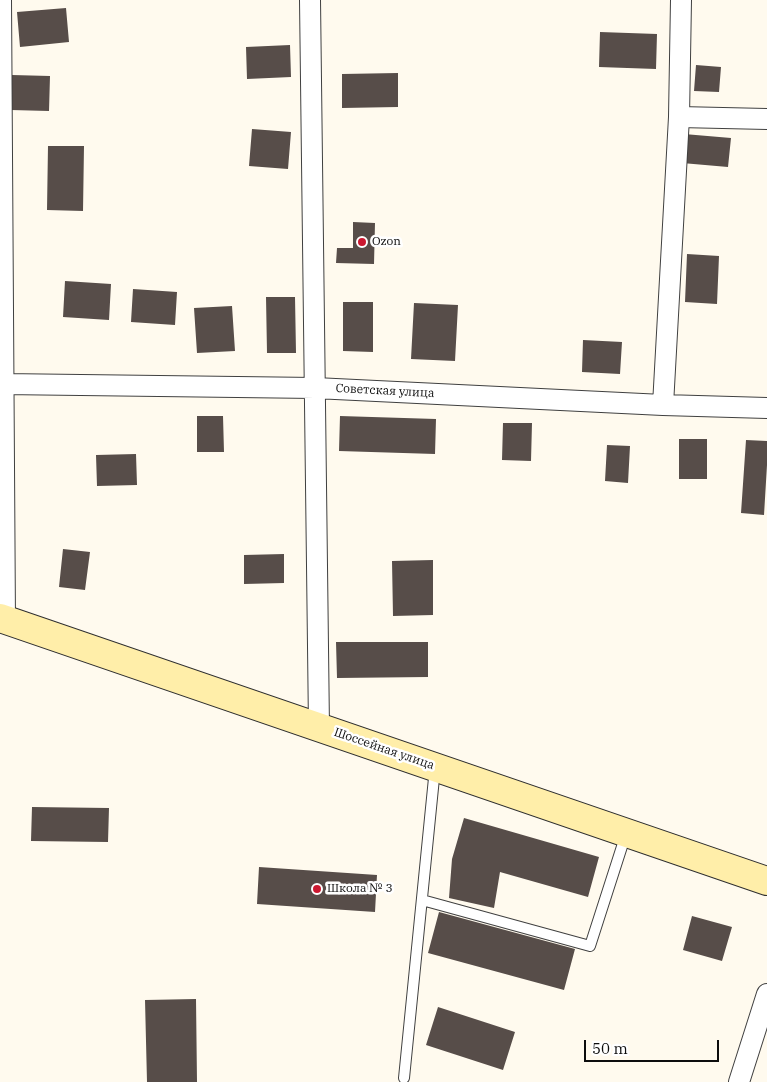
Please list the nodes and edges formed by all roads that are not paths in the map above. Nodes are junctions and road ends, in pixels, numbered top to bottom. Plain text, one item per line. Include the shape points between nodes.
1 (1, 0) edge
2 (310, 0) edge
3 (681, 0) edge
4 (679, 117) junction
5 (767, 120) edge
6 (4, 384) junction
7 (315, 388) junction
8 (663, 405) junction
9 (767, 408) edge
10 (2, 619) edge
11 (319, 727) junction
12 (435, 767) junction
13 (626, 833) junction
14 (767, 881) edge
15 (422, 900) junction
16 (767, 994) edge
17 (404, 1078) dead end
18 (739, 1082) edge

1 - 6 street
2 - 7 street
3 - 4 street
4 - 5 street
4 - 8 street
6 - 7 street, Советская улица
6 - 10 street
7 - 8 street, Советская улица
7 - 11 street
8 - 9 street, Советская улица
10 - 11 main road, Шоссейная улица
11 - 12 main road, Шоссейная улица
12 - 13 main road, Шоссейная улица
12 - 15 lane
13 - 14 main road, Шоссейная улица
13 - 15 lane via 590,946
15 - 17 lane
16 - 18 street

